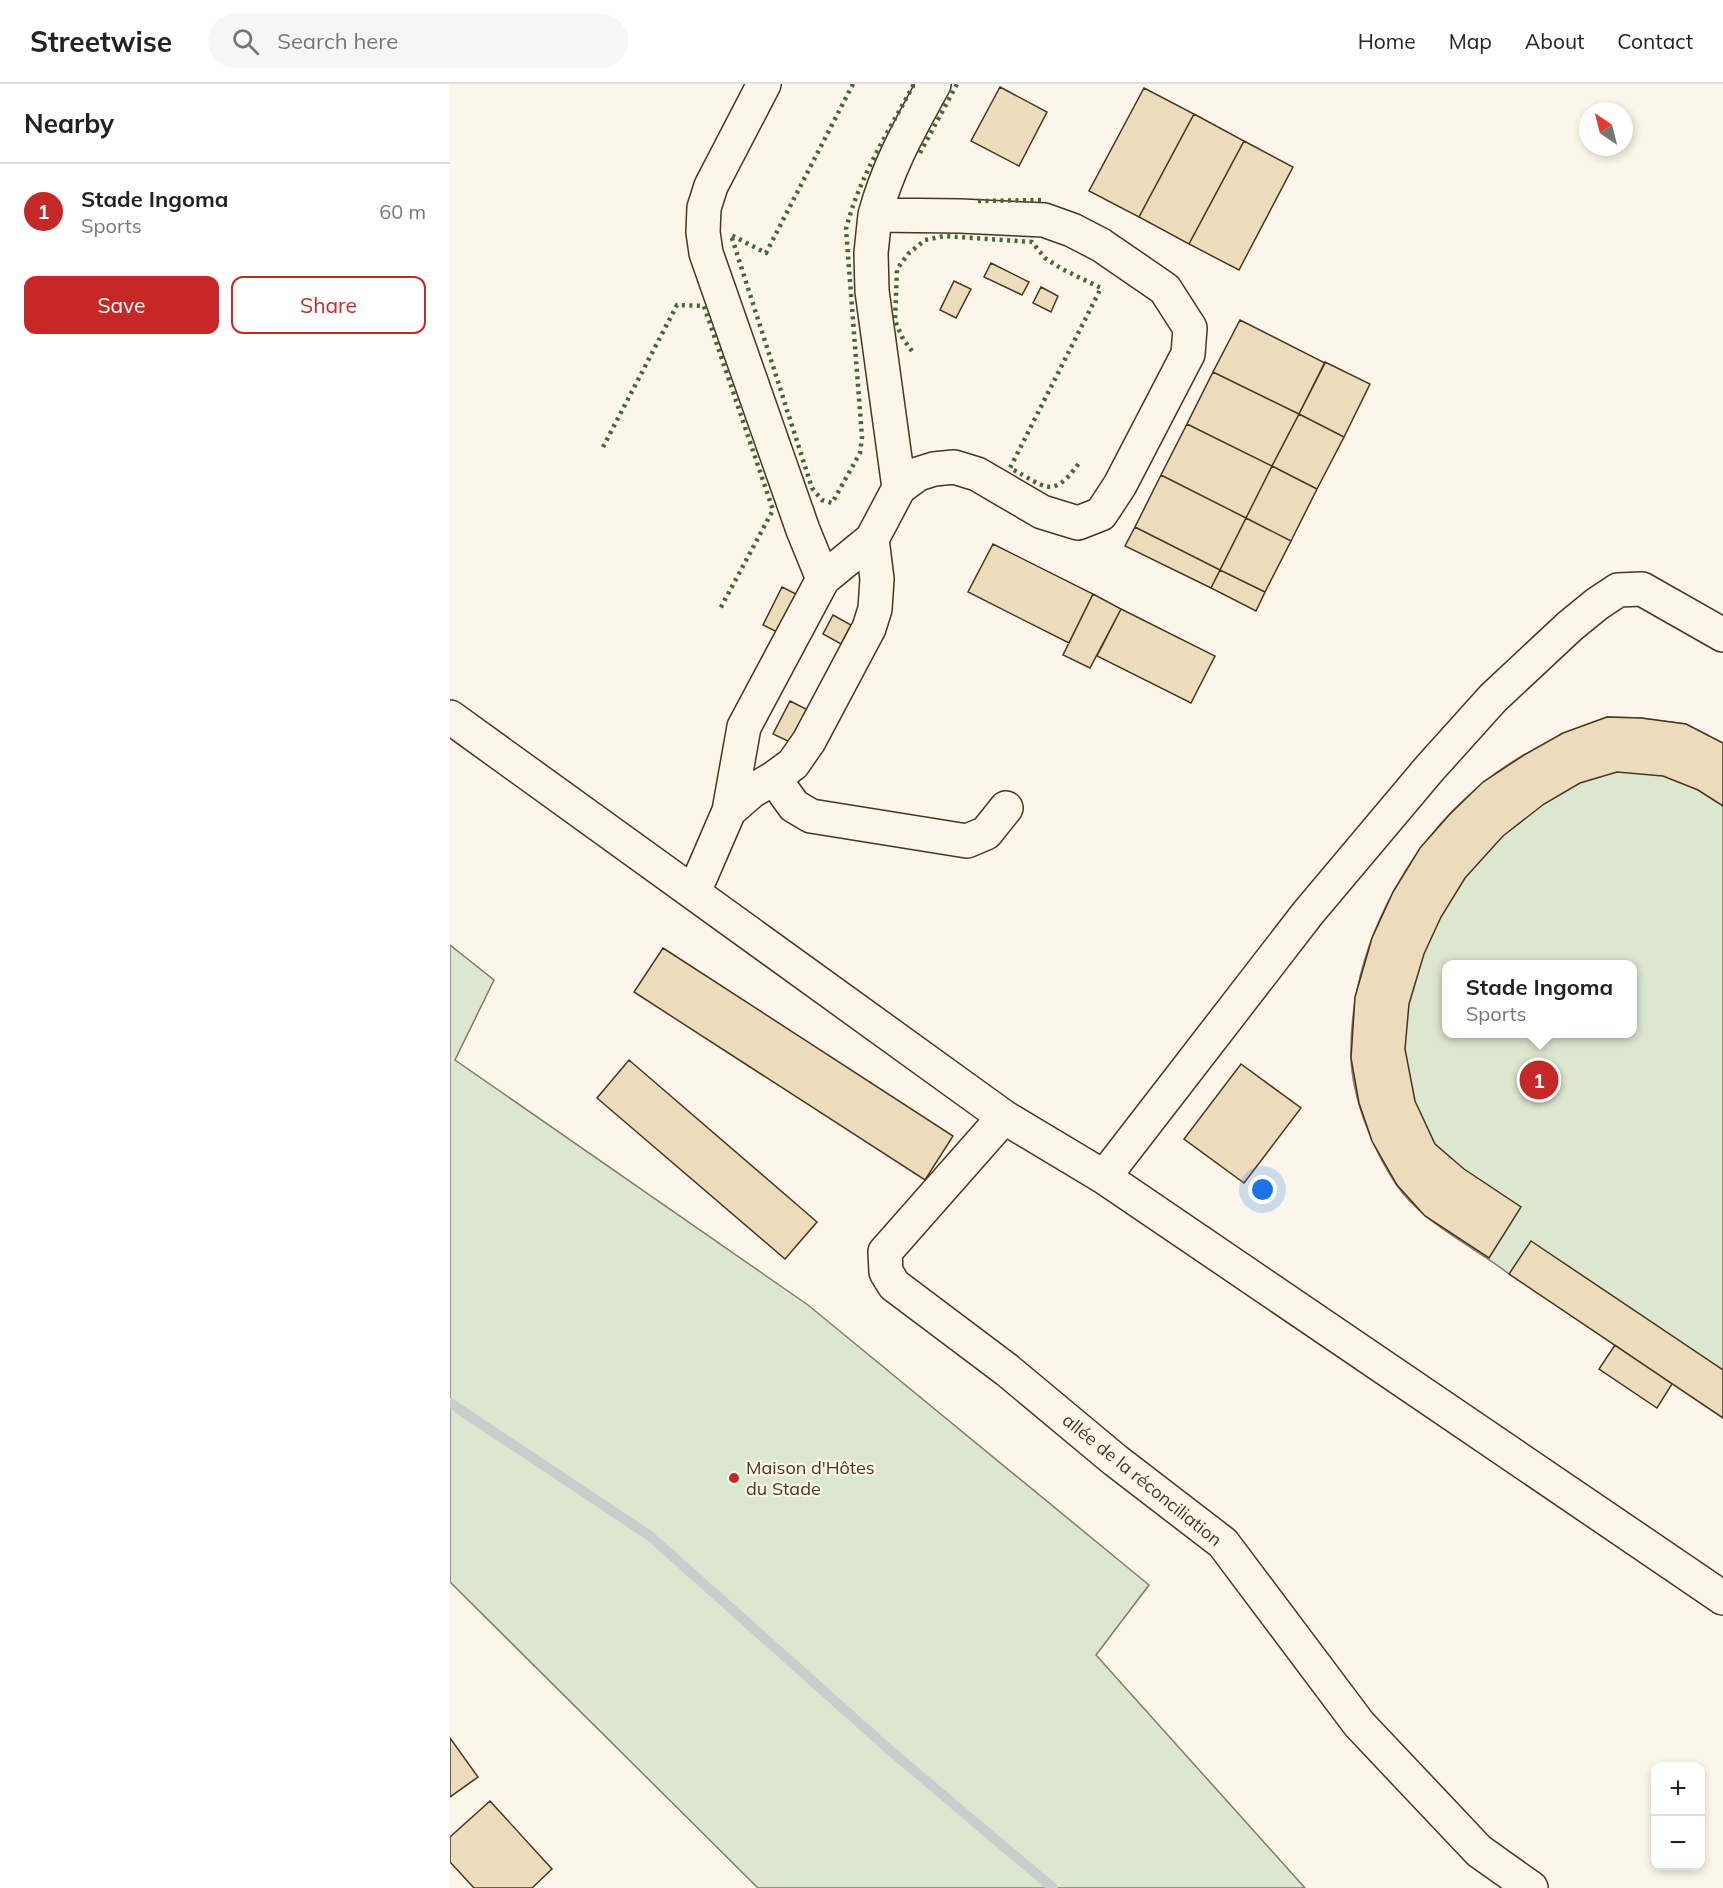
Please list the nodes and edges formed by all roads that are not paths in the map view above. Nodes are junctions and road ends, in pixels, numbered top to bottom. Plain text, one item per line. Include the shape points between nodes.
1 (764, 84) edge
2 (934, 84) edge
3 (876, 215) junction
4 (899, 488) junction
5 (872, 539) junction
6 (823, 579) junction
7 (1723, 635) edge
8 (450, 717) edge
9 (774, 778) junction
10 (1006, 808) dead end
11 (729, 811) junction
12 (694, 892) junction
13 (1005, 1117) junction
14 (1104, 1177) junction
15 (1723, 1598) edge
16 (1531, 1888) edge

1 - 6 street via 711,186 704,208 703,232 706,253
2 - 3 street via 896,155
3 - 4 street via 872,291
3 - 4 street via 1044,220 1072,230 1165,289 1190,328 1188,354 1101,514 1078,523 1042,512 977,474 954,467 918,474
4 - 5 street
5 - 6 street
5 - 9 street via 877,579 869,628 808,741 793,764
6 - 11 street via 744,727
7 - 14 street via 1642,589 1618,590 1570,626 1494,698 1430,768 1308,914
8 - 12 street
9 - 10 street via 795,806 811,816 967,841 986,833
9 - 11 street
11 - 12 street
12 - 13 street
13 - 14 street
13 - 16 street, allée de la réconciliation via 885,1252 886,1272 894,1285 1223,1543 1359,1724 1479,1851
14 - 15 street

